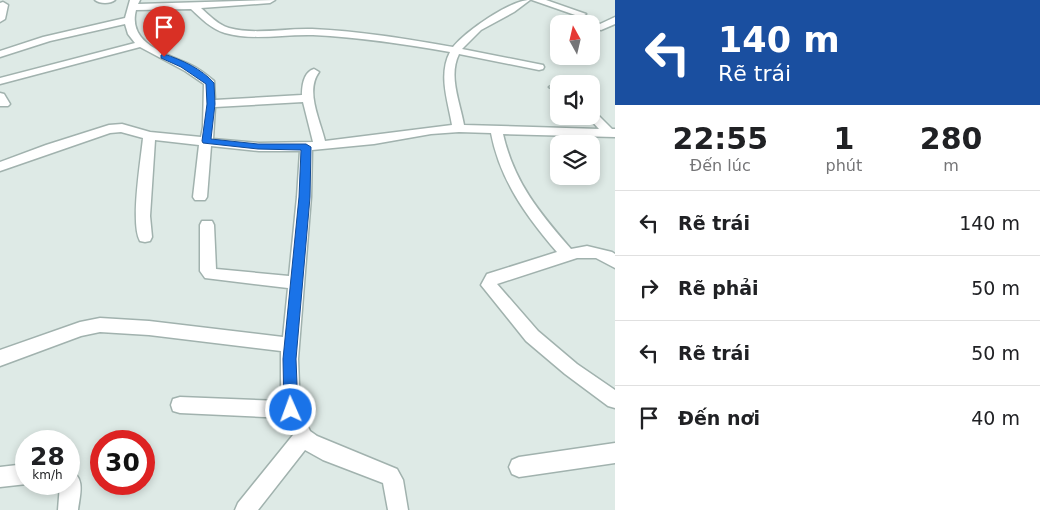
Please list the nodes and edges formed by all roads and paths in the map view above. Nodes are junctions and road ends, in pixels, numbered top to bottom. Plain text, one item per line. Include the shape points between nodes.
1 (100, 0) edge
2 (110, 0) edge
3 (270, 0) edge
4 (525, 0) edge
5 (536, 0) edge
6 (222, 1) edge
7 (234, 1) edge
8 (134, 4) edge
9 (3, 5) dead end
10 (193, 6) junction
11 (570, 15) edge
12 (0, 19) edge
13 (129, 20) junction
14 (615, 20) edge
15 (600, 27) edge
16 (140, 44) junction
17 (455, 49) junction
18 (0, 54) edge
19 (539, 67) dead end
20 (314, 72) dead end
21 (0, 81) edge
22 (308, 98) junction
23 (211, 104) junction
24 (600, 122) edge
25 (459, 128) junction
26 (496, 130) junction
27 (612, 133) edge
28 (149, 136) junction
29 (206, 141) junction
30 (313, 146) junction
31 (0, 166) edge
32 (200, 197) dead end
33 (207, 224) dead end
34 (145, 236) dead end
35 (567, 254) junction
36 (615, 262) edge
37 (297, 283) junction
38 (291, 345) junction
39 (0, 358) edge
40 (615, 400) edge
41 (180, 405) dead end
42 (291, 410) junction
43 (303, 437) junction
44 (615, 453) edge
45 (519, 467) dead end
46 (15, 475) edge
47 (0, 477) edge
48 (70, 495) edge
49 (68, 510) edge
50 (245, 510) edge
51 (398, 510) edge

1 - 2 street
3 - 7 street
4 - 17 street via 509,13 476,29
5 - 11 street
6 - 7 street
6 - 10 street
8 - 10 street
8 - 13 street
9 - 12 street
10 - 17 street via 217,27 228,32 320,32
13 - 16 street
13 - 18 street
14 - 15 street
16 - 21 street
16 - 23 street via 207,80
17 - 19 street
17 - 25 street via 448,73
20 - 22 street via 308,82
22 - 23 street
22 - 30 street
23 - 29 street
24 - 27 street
25 - 26 street
25 - 30 street
26 - 27 street
26 - 35 street via 502,158 512,180
28 - 29 street
28 - 31 street via 122,128 109,129
28 - 34 street via 143,216
29 - 30 street via 258,146
29 - 32 street
30 - 37 street via 304,197
33 - 37 street via 210,274
35 - 36 street via 600,252
35 - 40 street via 492,278 489,285 538,341
37 - 38 street
38 - 39 street via 100,325 80,328
38 - 42 street
41 - 42 street
42 - 43 street
43 - 50 street
43 - 51 street via 330,453 390,476
44 - 45 street
46 - 47 street
48 - 49 street

